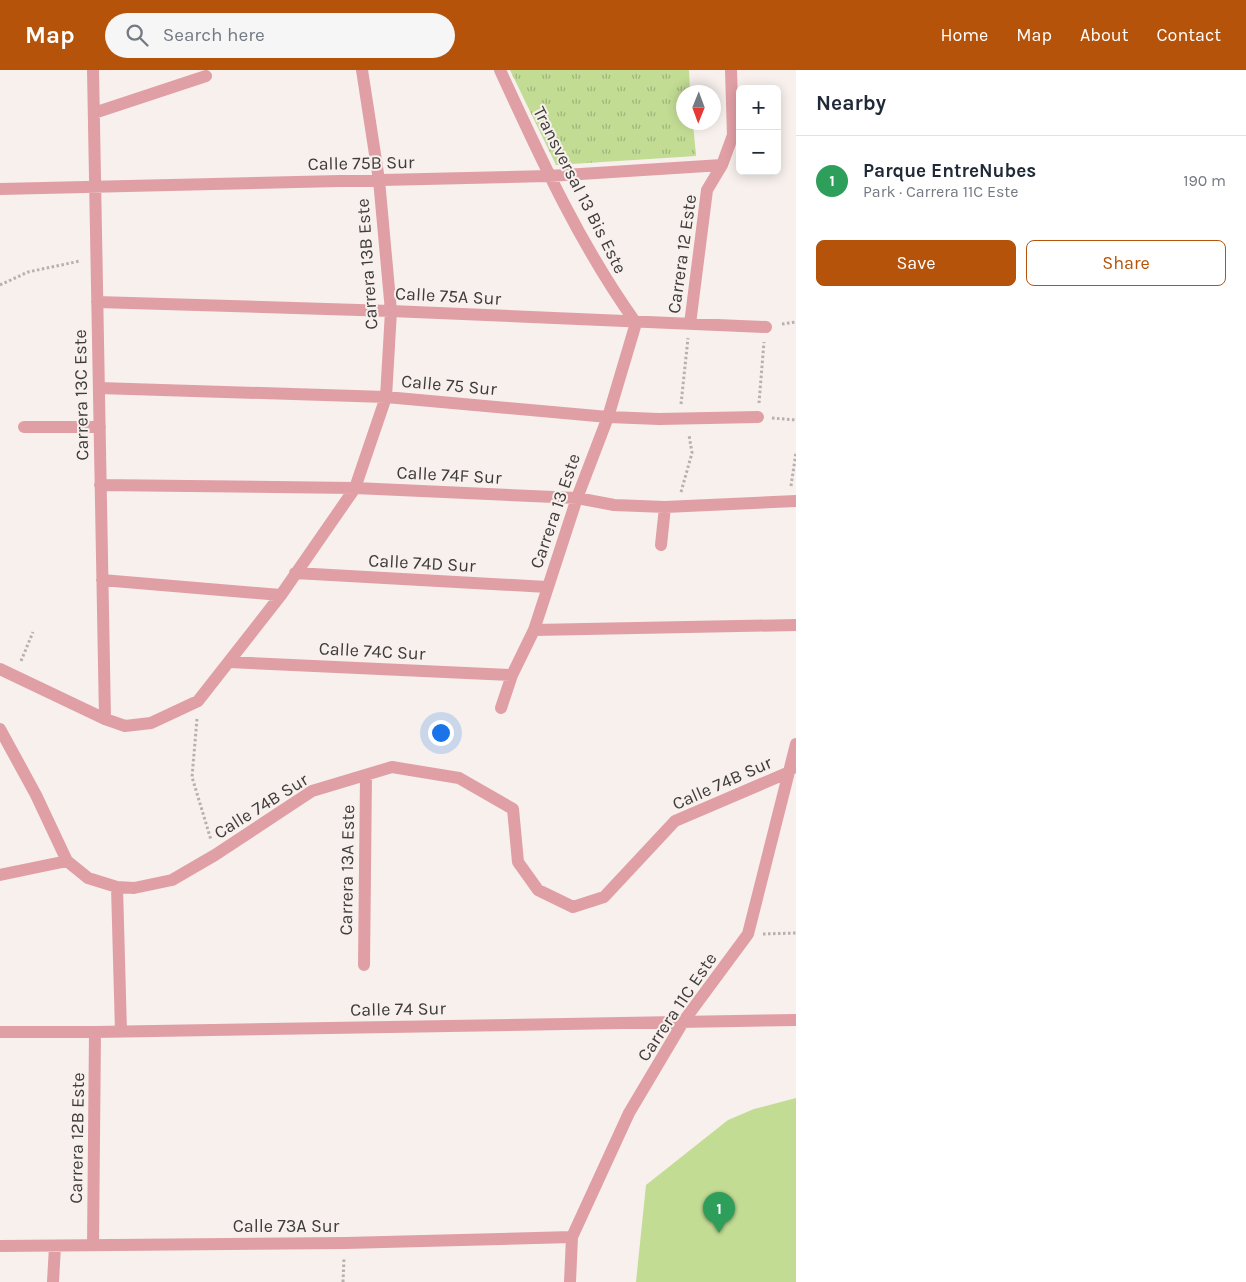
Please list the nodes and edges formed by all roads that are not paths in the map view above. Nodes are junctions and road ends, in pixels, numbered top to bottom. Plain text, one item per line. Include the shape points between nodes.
1 (93, 70) edge
2 (362, 70) edge
3 (500, 70) edge
4 (731, 70) edge
5 (206, 76) dead end
6 (94, 113) junction
7 (722, 165) junction
8 (549, 176) junction
9 (379, 180) junction
10 (95, 188) junction
11 (0, 189) edge
12 (97, 302) junction
13 (391, 311) junction
14 (636, 323) junction
15 (690, 324) junction
16 (766, 327) road end
17 (99, 388) junction
18 (386, 397) junction
19 (608, 417) junction
20 (758, 417) road end
21 (24, 427) dead end
22 (100, 427) junction
23 (100, 485) junction
24 (355, 488) junction
25 (577, 498) junction
26 (792, 501) edge
27 (671, 506) junction
28 (662, 545) dead end
29 (295, 573) junction
30 (102, 580) junction
31 (547, 587) junction
32 (281, 595) junction
33 (796, 625) edge
34 (534, 630) junction
35 (229, 662) junction
36 (0, 669) edge
37 (512, 675) junction
38 (502, 708) dead end
39 (105, 719) junction
40 (0, 730) edge
41 (796, 744) edge
42 (792, 769) edge
43 (366, 775) junction
44 (67, 861) junction
45 (0, 875) edge
46 (117, 887) junction
47 (364, 965) dead end
48 (796, 1020) edge
49 (683, 1022) junction
50 (0, 1032) edge
51 (96, 1032) junction
52 (120, 1032) junction
53 (572, 1237) junction
54 (93, 1245) junction
55 (0, 1246) edge
56 (55, 1246) junction
57 (53, 1282) edge
58 (570, 1282) edge

1 - 6 street, Carrera 13C Este
2 - 9 street, Carrera 13B Este
3 - 8 street, Transversal 13 Bis Este
4 - 7 street, Carrera 12 Este via 733,135
5 - 6 street
6 - 10 street, Carrera 13C Este
7 - 8 street, Calle 75B Sur
7 - 15 street, Carrera 12 Este via 707,190
8 - 9 street, Calle 75B Sur
8 - 14 street, Transversal 13 Bis Este via 606,281
9 - 10 street, Calle 75B Sur
9 - 13 street, Carrera 13B Este
10 - 11 street, Calle 75B Sur
10 - 12 street, Carrera 13C Este
12 - 13 street, Calle 75A Sur
12 - 17 street, Carrera 13C Este
13 - 14 street, Calle 75A Sur
13 - 18 street, Carrera 13B Este
14 - 15 street, Calle 75A Sur
14 - 19 street, Carrera 13 Este
15 - 16 street, Calle 75A Sur
17 - 18 street, Calle 75 Sur
17 - 22 street, Carrera 13C Este
18 - 19 street, Calle 75 Sur
18 - 24 street, Carrera 13B Este
19 - 20 street, Calle 75 Sur
19 - 25 street, Carrera 13 Este
21 - 22 street
22 - 23 street, Carrera 13C Este
23 - 24 street, Calle 74F Sur
23 - 30 street, Carrera 13C Este
24 - 25 street, Calle 74F Sur
24 - 29 street, Carrera 13B Este
25 - 27 street, Calle 74F Sur via 614,505
25 - 31 street, Carrera 13 Este
26 - 27 street, Calle 74F Sur
27 - 28 street
29 - 31 street, Calle 74D Sur
29 - 32 street, Carrera 13B Este
30 - 32 street
30 - 39 street, Carrera 13C Este
31 - 34 street, Carrera 13 Este
32 - 35 street, Carrera 13B Este
33 - 34 street
34 - 37 street, Carrera 13 Este
35 - 37 street, Calle 74C Sur
35 - 39 street, Carrera 13B Este via 198,701 151,723 125,726
36 - 39 street
37 - 38 street, Carrera 13 Este
40 - 44 street, Calle 74B Sur
41 - 42 street, Carrera 11C Este
42 - 43 street, Calle 74B Sur via 675,821 604,897 573,907 538,890 518,862 513,809 459,778 392,767
42 - 49 street, Carrera 11C Este via 748,934
43 - 46 street, Calle 74B Sur via 312,791 172,880 134,888
43 - 47 street, Carrera 13A Este
44 - 45 street
44 - 46 street, Calle 74B Sur via 88,878
46 - 52 street
48 - 49 street, Calle 74 Sur
49 - 52 street, Calle 74 Sur
49 - 53 street, Carrera 11C Este via 629,1113
50 - 51 street, Calle 74 Sur
51 - 52 street, Calle 74 Sur
51 - 54 street, Carrera 12B Este
53 - 54 street, Calle 73A Sur
53 - 58 street, Carrera 11C Este
54 - 56 street, Calle 73A Sur
55 - 56 street, Calle 73A Sur
56 - 57 street

